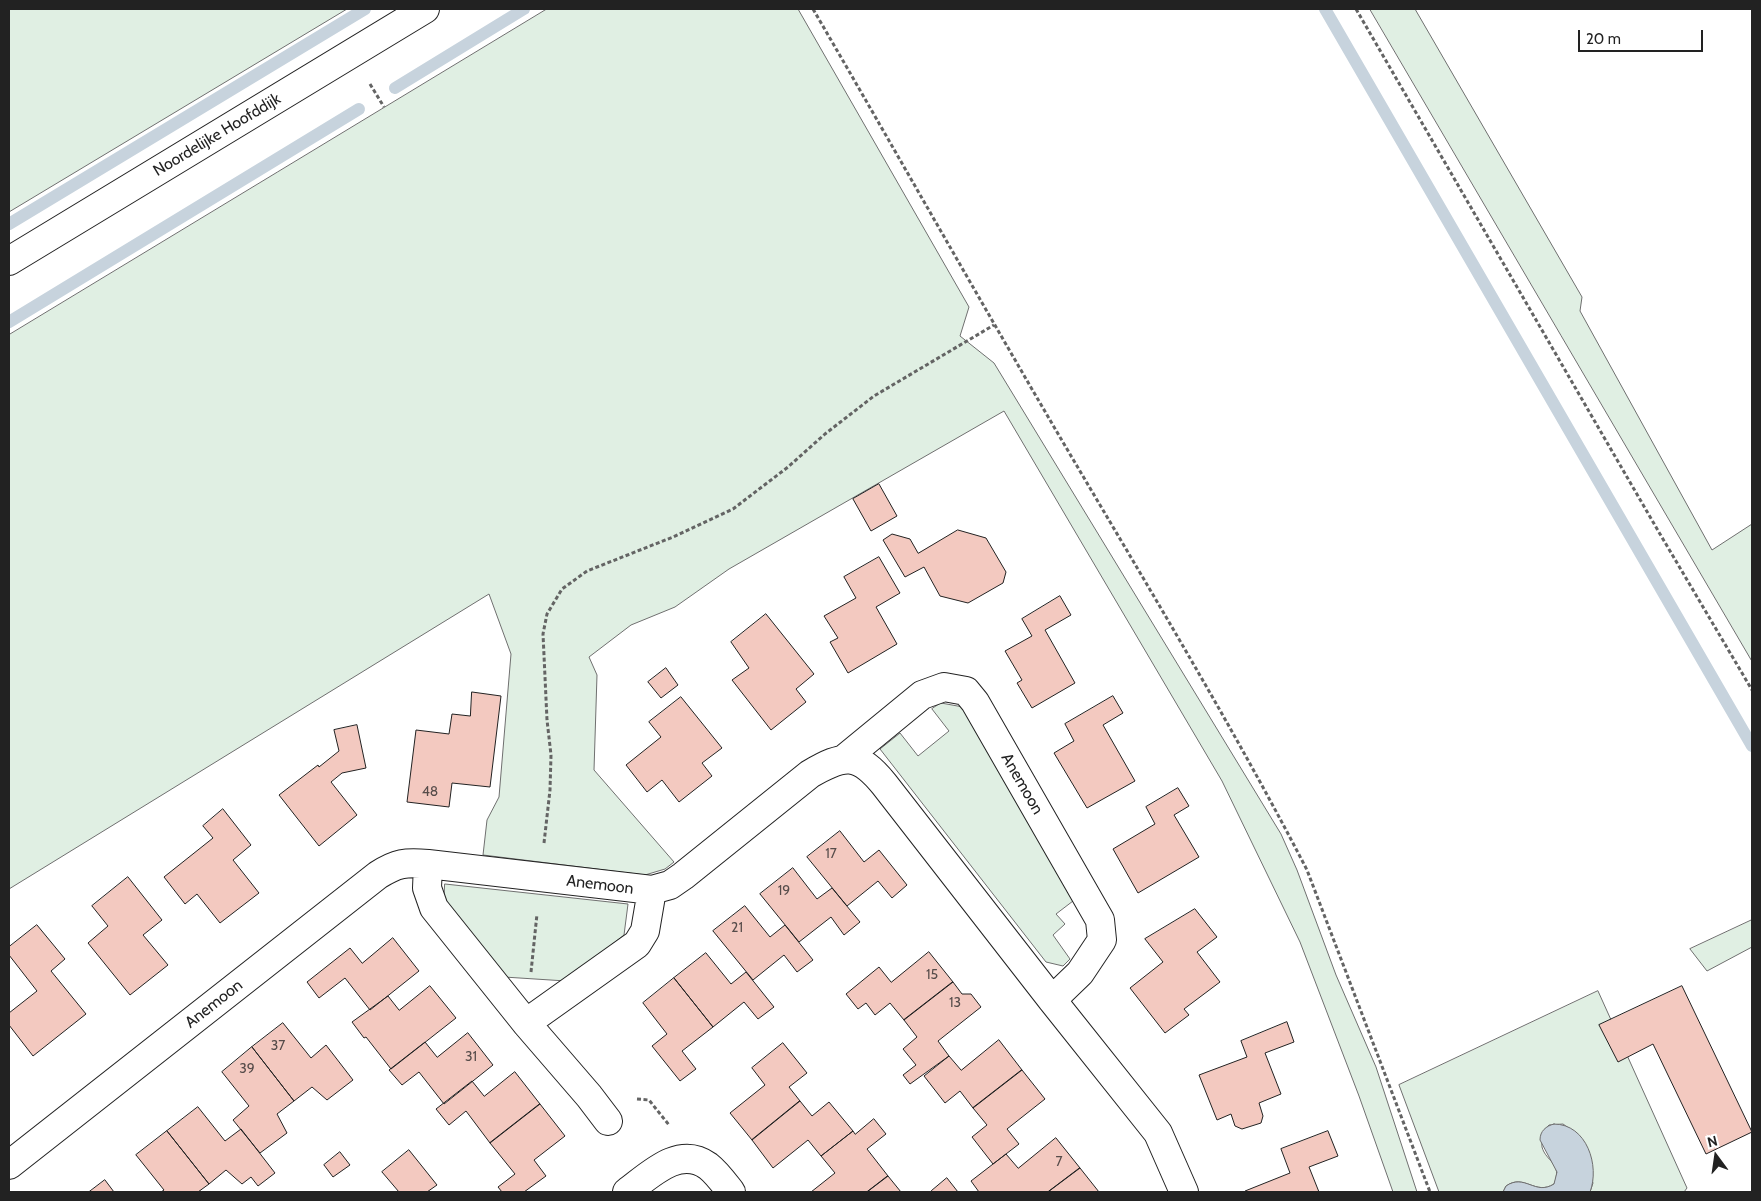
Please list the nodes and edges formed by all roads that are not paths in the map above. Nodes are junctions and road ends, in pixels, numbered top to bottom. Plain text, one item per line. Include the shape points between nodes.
1 (425, 9) edge
2 (9, 261) edge
3 (844, 759) junction
4 (428, 864) junction
5 (652, 890) junction
6 (1052, 1000) junction
7 (526, 1023) junction
8 (608, 1121) dead end
9 (9, 1165) edge
10 (628, 1192) edge
11 (731, 1192) edge
12 (1184, 1192) edge

1 - 2 street, Noordelijke Hoofddijk
3 - 5 street, Anemoon via 810,774 683,876 670,885
3 - 6 street via 861,762 873,770
3 - 6 street, Anemoon via 922,696 944,687 966,691 1100,920 1102,940 1080,973
4 - 5 street, Anemoon
4 - 7 street via 427,888 434,908
4 - 9 street, Anemoon via 394,865 378,876
5 - 7 street, Anemoon via 645,931 638,944
6 - 12 street via 1158,1133
7 - 8 street
10 - 11 street via 657,1168 676,1160 696,1159 710,1167

